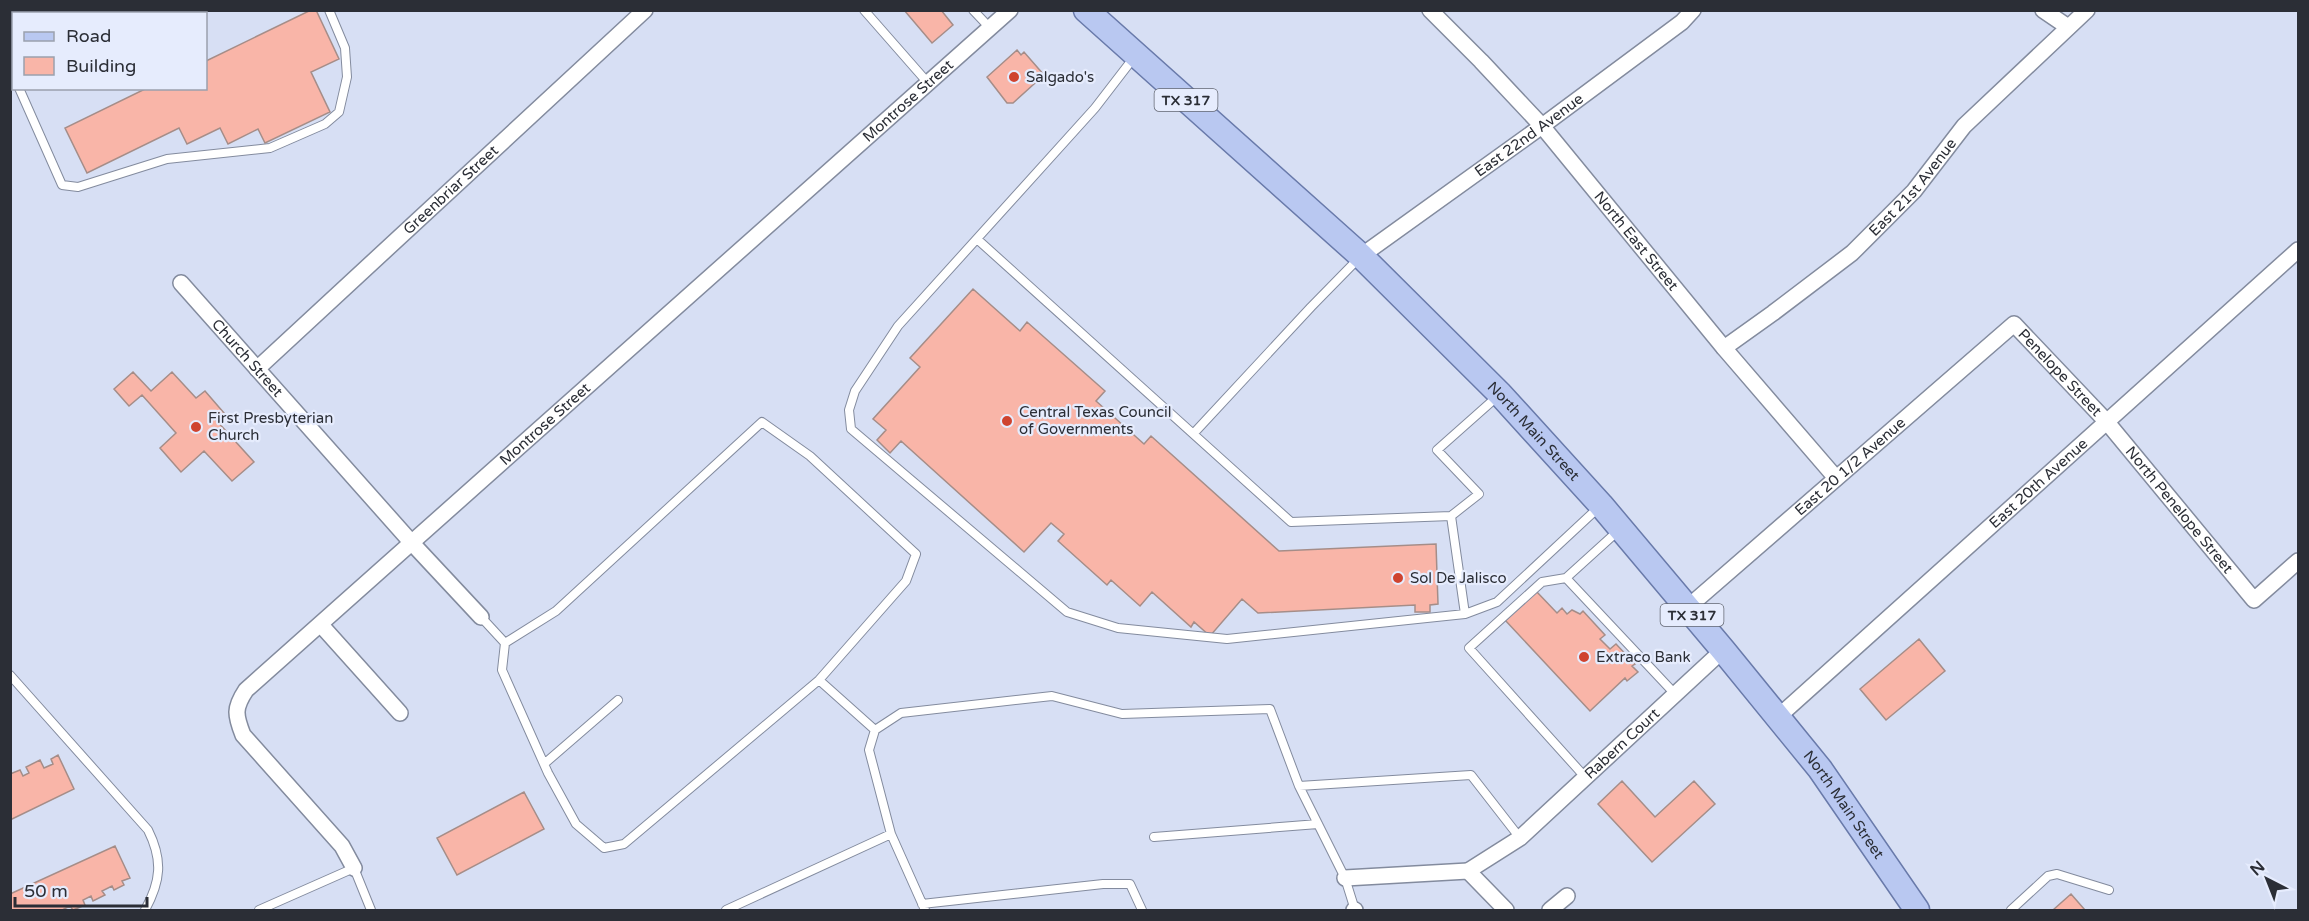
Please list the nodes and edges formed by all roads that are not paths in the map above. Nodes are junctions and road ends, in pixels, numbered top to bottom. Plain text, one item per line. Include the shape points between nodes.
1 (329, 10) edge
2 (645, 10) edge
3 (864, 10) edge
4 (973, 10) edge
5 (1010, 10) edge
6 (1086, 10) edge
7 (1430, 10) edge
8 (1694, 10) edge
9 (2043, 10) edge
10 (2087, 10) edge
11 (2068, 27) junction
12 (990, 28) junction
13 (1136, 55) junction
14 (928, 82) junction
15 (20, 90) edge
16 (1542, 126) junction
17 (977, 239) junction
18 (2298, 250) edge
19 (1361, 256) junction
20 (181, 284) dead end
21 (2014, 324) joint
22 (1724, 348) junction
23 (257, 369) junction
24 (1500, 394) junction
25 (2106, 421) junction
26 (1194, 433) junction
27 (1836, 478) junction
28 (1601, 505) junction
29 (1451, 516) junction
30 (1621, 529) junction
31 (411, 542) junction
32 (2298, 561) edge
33 (1566, 578) junction
34 (1687, 608) junction
35 (1465, 614) junction
36 (481, 617) joint
37 (321, 625) junction
38 (505, 643) junction
39 (1723, 650) junction
40 (10, 675) edge
41 (819, 680) junction
42 (1675, 694) junction
43 (618, 700) dead end
44 (400, 713) dead end
45 (1778, 717) junction
46 (875, 730) junction
47 (544, 764) junction
48 (1585, 777) junction
49 (1299, 786) junction
50 (1318, 824) junction
51 (891, 834) junction
52 (1154, 837) dead end
53 (1520, 838) junction
54 (354, 868) junction
55 (1468, 871) junction
56 (1345, 878) junction
57 (2109, 890) dead end
58 (1567, 896) dead end
59 (923, 907) edge
60 (145, 910) edge
61 (259, 910) edge
62 (371, 910) edge
63 (726, 910) edge
64 (1142, 910) edge
65 (1355, 910) edge
66 (1506, 910) edge
67 (1550, 910) edge
68 (1914, 910) edge
69 (2011, 910) edge

1 - 15 lane via 345,48 347,77 339,112 325,124 270,148 167,159 78,187 62,185
2 - 23 street, Greenbriar Street
3 - 14 lane
4 - 12 lane
5 - 12 street, Montrose Street
6 - 13 main road, North Main Street / TX 317
7 - 16 street, North East Street
8 - 16 street, East 22nd Avenue
9 - 11 street
10 - 11 street, East 21st Avenue
11 - 22 street, East 21st Avenue via 1964,126 1914,191 1852,253
12 - 14 street, Montrose Street
13 - 17 lane via 1095,108
13 - 19 main road, North Main Street / TX 317
14 - 31 street, Montrose Street
16 - 19 street, East 22nd Avenue
16 - 22 street, North East Street
17 - 26 lane
17 - 35 lane via 898,326 855,391 849,410 851,429 1067,612 1118,628 1227,639
18 - 25 street, East 20th Avenue
19 - 24 main road, North Main Street / TX 317
19 - 26 lane
20 - 23 street, Church Street
21 - 25 street, Penelope Street
21 - 27 street, East 20 1/2 Avenue
22 - 27 street, North East Street
23 - 31 street, Church Street
24 - 28 main road, North Main Street / TX 317
24 - 29 lane via 1437,450 1479,495
25 - 32 street, North Penelope Street via 2254,600
25 - 45 street, East 20th Avenue
26 - 29 lane via 1291,522
27 - 34 street, East 20 1/2 Avenue
28 - 30 main road, North Main Street / TX 317
28 - 35 lane via 1497,602
29 - 35 lane
30 - 33 lane
30 - 34 main road, North Main Street / TX 317
31 - 36 street, Church Street
31 - 37 street, Montrose Street
33 - 42 lane
33 - 48 lane via 1542,582 1469,648
34 - 39 main road, North Main Street / TX 317
36 - 38 lane
37 - 44 street
37 - 54 street, Montrose Street via 246,690 237,704 236,719 243,735 342,846
38 - 41 lane via 556,611 762,422 810,456 916,554 906,581
38 - 47 lane via 502,670
39 - 42 street, Rabern Court
39 - 45 main road, North Main Street / TX 317
40 - 60 lane via 148,830 160,862 155,892
41 - 46 lane
41 - 47 lane via 624,844 604,848 576,824
42 - 48 street, Rabern Court
43 - 47 lane
45 - 68 main road, North Main Street / TX 317 via 1846,805
46 - 49 lane via 901,713 1052,696 1122,714 1270,709
46 - 51 lane via 869,750
48 - 53 street, Rabern Court
49 - 50 lane
49 - 53 lane via 1471,775
50 - 52 lane
50 - 56 lane
51 - 59 lane
51 - 63 lane
53 - 55 street, Rabern Court
54 - 61 lane
54 - 62 lane
55 - 56 street
55 - 66 street
56 - 65 lane
57 - 69 lane via 2058,874 2048,876
58 - 67 street
59 - 64 lane via 1130,884

